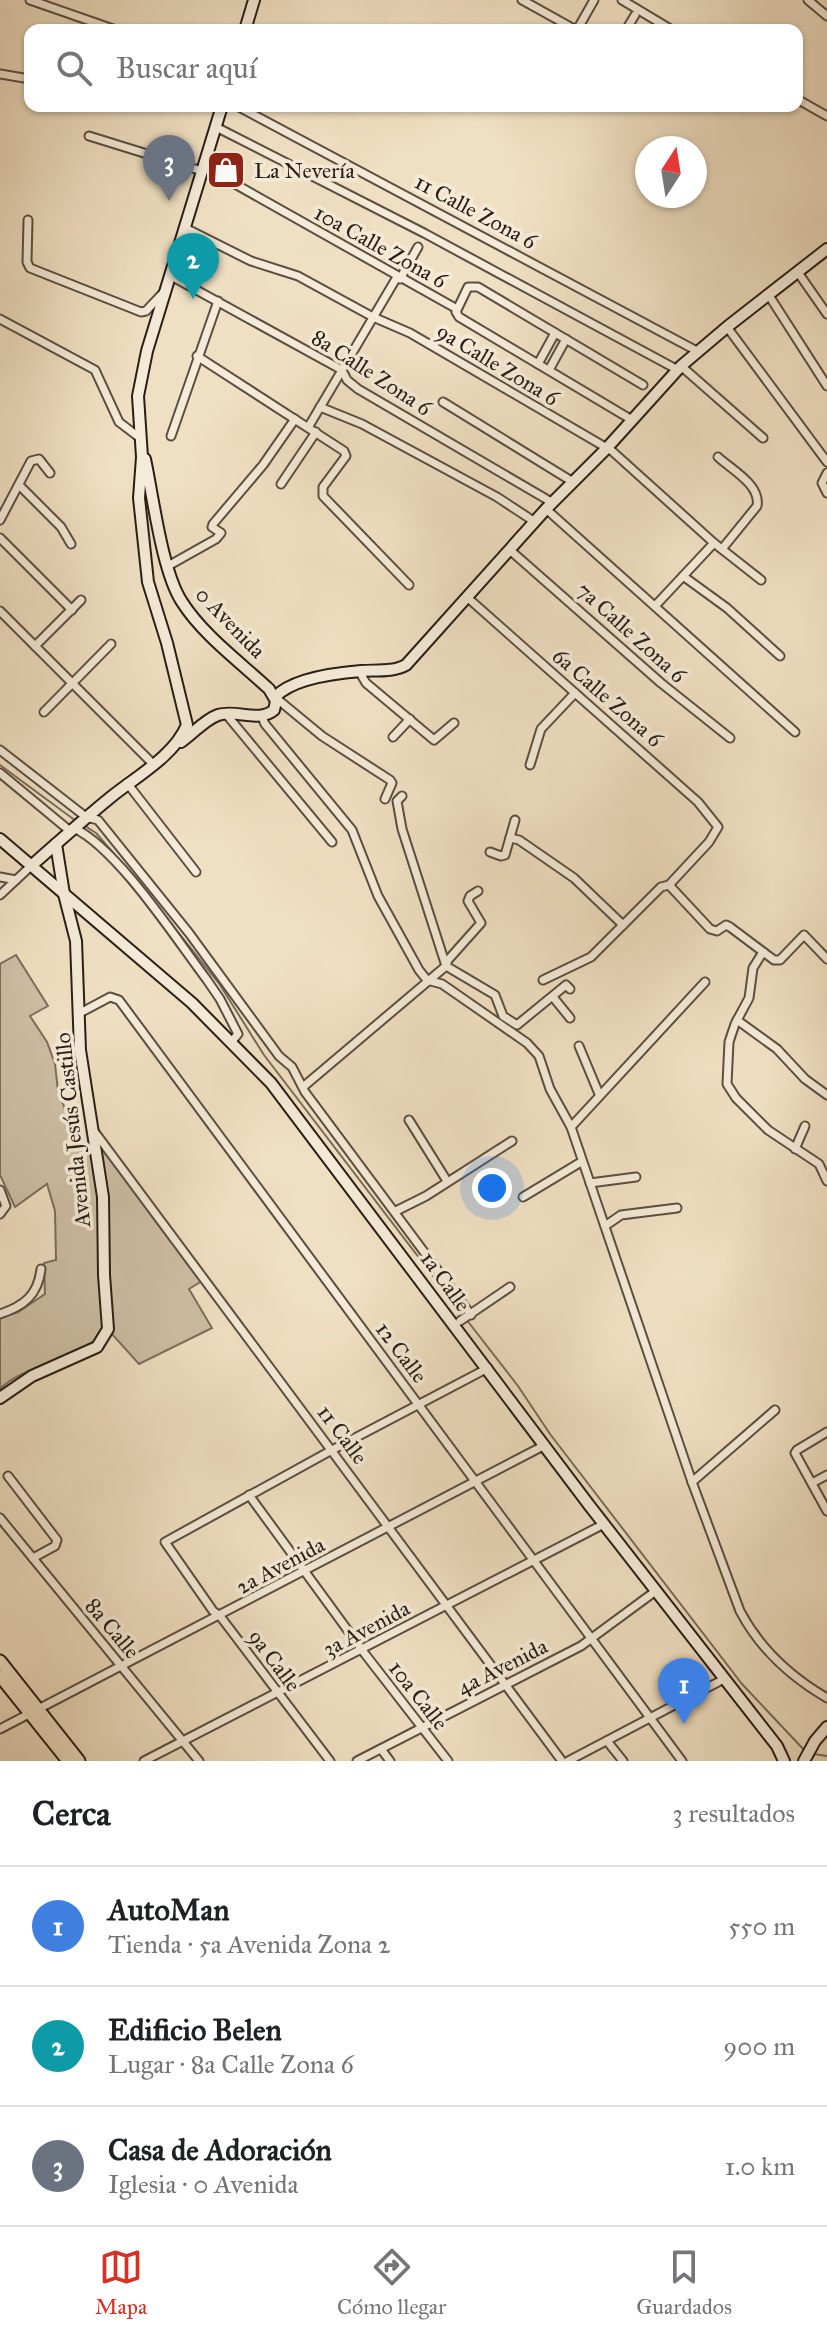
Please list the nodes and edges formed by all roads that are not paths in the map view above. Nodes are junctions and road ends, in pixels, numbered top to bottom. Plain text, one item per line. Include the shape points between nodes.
1 (30, 0) edge
2 (254, 0) edge
3 (522, 0) edge
4 (545, 0) edge
5 (594, 0) edge
6 (622, 0) edge
7 (808, 0) edge
8 (540, 10) junction
9 (635, 15) dead end
10 (827, 16) edge
11 (99, 24) edge
12 (247, 24) edge
13 (565, 24) edge
14 (580, 24) edge
15 (630, 24) edge
16 (662, 24) edge
17 (0, 74) edge
18 (24, 78) edge
19 (803, 102) edge
20 (220, 112) edge
21 (248, 112) edge
22 (827, 116) edge
23 (216, 127) junction
24 (89, 136) dead end
25 (203, 169) junction
26 (28, 220) dead end
27 (185, 228) junction
28 (418, 247) dead end
29 (827, 249) edge
30 (797, 271) junction
31 (171, 276) junction
32 (398, 278) junction
33 (165, 292) junction
34 (768, 294) junction
35 (218, 301) junction
36 (457, 312) junction
37 (827, 314) edge
38 (373, 317) junction
39 (0, 319) edge
40 (727, 327) junction
41 (555, 333) junction
42 (566, 339) junction
43 (697, 351) junction
44 (197, 356) junction
45 (538, 364) junction
46 (679, 368) junction
47 (342, 370) junction
48 (549, 370) junction
49 (643, 385) dead end
50 (827, 386) edge
51 (443, 402) dead end
52 (320, 407) junction
53 (295, 419) junction
54 (632, 420) junction
55 (313, 429) junction
56 (171, 436) dead end
57 (763, 438) dead end
58 (141, 442) junction
59 (606, 449) junction
60 (718, 457) dead end
61 (827, 462) edge
62 (50, 473) dead end
63 (827, 473) edge
64 (573, 482) junction
65 (281, 484) dead end
66 (19, 485) junction
67 (827, 493) edge
68 (549, 506) junction
69 (0, 520) edge
70 (535, 522) junction
71 (0, 538) edge
72 (714, 543) junction
73 (71, 544) dead end
74 (722, 549) junction
75 (511, 551) junction
76 (168, 566) junction
77 (683, 576) junction
78 (761, 580) dead end
79 (409, 585) dead end
80 (468, 598) junction
81 (81, 600) dead end
82 (655, 606) junction
83 (72, 610) junction
84 (0, 611) edge
85 (111, 644) dead end
86 (35, 646) junction
87 (780, 656) dead end
88 (359, 671) junction
89 (72, 683) junction
90 (575, 693) junction
91 (275, 697) junction
92 (44, 712) dead end
93 (226, 714) junction
94 (262, 717) junction
95 (410, 719) junction
96 (454, 723) dead end
97 (795, 732) dead end
98 (393, 737) dead end
99 (730, 738) dead end
100 (174, 745) junction
101 (0, 750) edge
102 (153, 764) junction
103 (530, 765) dead end
104 (0, 773) edge
105 (127, 783) junction
106 (402, 796) dead end
107 (385, 799) dead end
108 (86, 817) junction
109 (515, 820) dead end
110 (73, 828) junction
111 (510, 838) junction
112 (0, 839) edge
113 (332, 842) dead end
114 (56, 844) junction
115 (490, 852) dead end
116 (31, 866) junction
117 (196, 872) dead end
118 (0, 877) edge
119 (16, 880) junction
120 (669, 885) junction
121 (478, 891) dead end
122 (64, 894) junction
123 (0, 895) edge
124 (623, 925) junction
125 (763, 952) junction
126 (827, 959) edge
127 (446, 966) junction
128 (427, 980) junction
129 (543, 980) dead end
130 (705, 982) dead end
131 (570, 989) dead end
132 (553, 997) junction
133 (80, 1013) junction
134 (570, 1018) dead end
135 (737, 1020) junction
136 (232, 1041) junction
137 (579, 1046) dead end
138 (303, 1087) junction
139 (599, 1094) junction
140 (827, 1095) edge
141 (409, 1120) dead end
142 (805, 1126) dead end
143 (571, 1127) junction
144 (94, 1131) junction
145 (512, 1141) dead end
146 (795, 1149) junction
147 (581, 1162) junction
148 (636, 1177) dead end
149 (447, 1181) junction
150 (827, 1181) edge
151 (590, 1183) junction
152 (0, 1190) edge
153 (523, 1197) dead end
154 (677, 1208) dead end
155 (3, 1211) edge
156 (396, 1211) junction
157 (605, 1226) junction
158 (41, 1269) dead end
159 (510, 1287) dead end
160 (0, 1314) edge
161 (488, 1368) junction
162 (0, 1398) edge
163 (420, 1406) junction
164 (775, 1410) dead end
165 (827, 1432) edge
166 (545, 1445) junction
167 (332, 1450) junction
168 (827, 1475) edge
169 (8, 1476) dead end
170 (477, 1482) junction
171 (692, 1482) junction
172 (812, 1483) junction
173 (249, 1495) junction
174 (827, 1511) edge
175 (0, 1518) edge
176 (604, 1524) junction
177 (391, 1527) junction
178 (33, 1558) junction
179 (535, 1561) junction
180 (306, 1572) junction
181 (657, 1590) junction
182 (447, 1606) junction
183 (220, 1616) junction
184 (592, 1639) junction
185 (362, 1650) junction
186 (0, 1661) edge
187 (119, 1666) junction
188 (0, 1676) edge
189 (724, 1679) junction
190 (505, 1685) junction
191 (278, 1694) junction
192 (827, 1698) edge
193 (34, 1711) junction
194 (650, 1718) junction
195 (422, 1727) junction
196 (827, 1727) edge
197 (0, 1729) edge
198 (607, 1741) junction
199 (183, 1742) junction
200 (381, 1749) junction
201 (805, 1760) edge
202 (68, 1761) edge
203 (79, 1761) edge
204 (144, 1761) edge
205 (199, 1761) edge
206 (330, 1761) edge
207 (357, 1761) edge
208 (390, 1761) edge
209 (448, 1761) edge
210 (565, 1761) edge
211 (623, 1761) edge
212 (682, 1761) edge
213 (784, 1761) edge

1 - 11 street
2 - 12 street
3 - 8 street
4 - 8 street
5 - 14 street
6 - 16 street
7 - 10 street
8 - 13 street
9 - 15 street
17 - 18 street
19 - 22 street
20 - 23 street, 0 Avenida
21 - 43 street, 11 Calle Zona 6
23 - 25 street, 0 Avenida
23 - 46 street
24 - 25 street, 10a Calle Zona 6
25 - 27 street, 0 Avenida
25 - 32 street, 10a Calle Zona 6
26 - 33 street via 30,268 141,312
27 - 31 street, 0 Avenida
27 - 38 street, 9a Calle Zona 6 via 251,261 292,273
28 - 32 street
29 - 30 street
30 - 34 street
30 - 37 street
31 - 33 street, 0 Avenida
31 - 35 street, 8a Calle Zona 6
32 - 36 street, 10a Calle Zona 6
32 - 38 street
33 - 58 street, 0 Avenida via 139,386
34 - 40 street
34 - 50 street
35 - 44 street
35 - 47 street, 8a Calle Zona 6
36 - 41 street via 473,286
36 - 45 street, 10a Calle Zona 6
38 - 47 street
38 - 59 street, 9a Calle Zona 6 via 419,338
39 - 58 street via 95,370 119,422
40 - 43 street
40 - 61 street
41 - 42 street
41 - 45 street
42 - 48 street
42 - 49 street
43 - 46 street
44 - 53 street
44 - 56 street
45 - 48 street, 10a Calle Zona 6
46 - 54 street
46 - 57 street
47 - 52 street
47 - 68 street, 8a Calle Zona 6 via 358,389
48 - 54 street, 10a Calle Zona 6
51 - 64 street
52 - 55 street
52 - 70 street via 362,424
53 - 55 street
53 - 76 street via 212,525 221,533 216,539
54 - 59 street
55 - 65 street
55 - 79 street via 346,453 322,492
58 - 76 street, 0 Avenida
58 - 100 street, 0 Avenida via 139,498 150,590 187,720
59 - 64 street
59 - 72 street, 9a Calle Zona 6
60 - 74 street via 752,487 758,500
62 - 66 street via 41,460 33,459
63 - 67 street via 822,483
64 - 68 street
66 - 69 street
66 - 73 street
68 - 70 street
68 - 82 street, 8a Calle Zona 6
70 - 75 street
71 - 83 street
72 - 74 street, 9a Calle Zona 6
72 - 77 street
74 - 78 street, 9a Calle Zona 6
75 - 80 street
75 - 99 street, 7a Calle Zona 6
76 - 91 street, 0 Avenida via 176,592 191,614
77 - 82 street
77 - 87 street
80 - 88 street via 406,665
80 - 90 street, 6a Calle Zona 6
81 - 83 street
82 - 97 street, 8a Calle Zona 6
83 - 86 street
84 - 86 street
85 - 89 street
86 - 89 street
88 - 91 street via 298,684
88 - 95 street
89 - 92 street
89 - 102 street
90 - 103 street via 541,729
90 - 120 street, 6a Calle Zona 6 via 698,802 718,829
91 - 94 street via 274,710
91 - 107 street via 315,731 390,780
93 - 94 street
93 - 100 street
93 - 113 street
94 - 128 street via 352,830 378,896
95 - 96 street via 434,740
95 - 98 street
100 - 102 street
101 - 108 street
102 - 105 street
104 - 110 street
105 - 108 street
105 - 117 street
106 - 127 street via 397,801 402,829
108 - 110 street
108 - 138 street via 98,820 129,858
109 - 111 street
110 - 114 street
110 - 136 street via 111,857 207,980 238,1034
111 - 115 street via 503,856
111 - 124 street via 574,878
112 - 116 street, 1a Calle
114 - 116 street
114 - 122 street, Avenida Jesús Castillo
116 - 119 street
116 - 122 street, 1a Calle
118 - 119 street
119 - 123 street
120 - 124 street
120 - 125 street via 710,929 726,925
121 - 127 street via 468,899 481,924
122 - 133 street, Avenida Jesús Castillo via 76,941
122 - 136 street, 1a Calle
124 - 129 street via 589,958
125 - 126 street via 779,961 804,935
125 - 135 street
127 - 128 street
127 - 132 street via 495,995 503,1016 516,1025
128 - 138 street
128 - 143 street via 442,984 532,1047
130 - 139 street
131 - 132 street via 566,985
132 - 134 street
133 - 144 street, Avenida Jesús Castillo via 81,1059
133 - 163 street, 12 Calle via 110,997 119,1000
135 - 140 street
135 - 146 street via 727,1053 728,1088 768,1130
136 - 161 street, 1a Calle via 289,1105
137 - 139 street
138 - 156 street
139 - 143 street
141 - 149 street
142 - 146 street
143 - 147 street
144 - 162 street, Avenida Jesús Castillo via 103,1197 106,1336 91,1350 32,1376
144 - 167 street, 11 Calle
145 - 149 street
146 - 150 street via 820,1166
147 - 151 street
147 - 153 street
148 - 151 street
149 - 156 street
151 - 157 street
152 - 155 street
154 - 157 street via 621,1215
156 - 159 street via 466,1317
157 - 171 street
158 - 160 street via 28,1301
161 - 163 street
161 - 166 street, 1a Calle
163 - 167 street
163 - 170 street, 12 Calle
164 - 171 street
165 - 172 street via 796,1452
166 - 170 street, 2a Avenida
166 - 176 street, 1a Calle
167 - 173 street
167 - 177 street, 11 Calle
168 - 172 street
169 - 178 street via 57,1540
170 - 177 street, 2a Avenida
170 - 179 street, 12 Calle
171 - 192 street via 744,1619 791,1675
172 - 174 street
173 - 180 street, 10a Calle
173 - 183 street, 9a Calle via 165,1542
175 - 178 street, 8a Calle
176 - 179 street, 3a Avenida
176 - 181 street, 1a Calle
177 - 180 street, 2a Avenida
177 - 182 street, 11 Calle
178 - 187 street, 8a Calle
179 - 182 street, 3a Avenida
179 - 184 street, 12 Calle
180 - 183 street, 2a Avenida
180 - 185 street, 10a Calle
181 - 184 street, 4a Avenida
181 - 189 street, 1a Calle
182 - 185 street, 3a Avenida
182 - 190 street, 11 Calle
183 - 187 street, 2a Avenida
183 - 191 street, 9a Calle
184 - 190 street, 4a Avenida
184 - 194 street, 12 Calle
185 - 191 street, 3a Avenida
185 - 195 street, 10a Calle
186 - 193 main road
187 - 193 street, 2a Avenida
187 - 199 street, 8a Calle
188 - 193 main road
189 - 194 street
189 - 213 street, 1a Calle
190 - 195 street, 4a Avenida
190 - 210 street, 11 Calle
191 - 199 street, 3a Avenida
191 - 206 street, 9a Calle
193 - 197 street
193 - 202 main road
193 - 203 main road
194 - 198 street
194 - 212 street, 12 Calle
195 - 200 street, 4a Avenida
195 - 209 street, 10a Calle
196 - 201 street
198 - 210 street
198 - 211 street
199 - 204 street, 3a Avenida
199 - 205 street, 8a Calle
200 - 207 street, 4a Avenida
200 - 208 street

